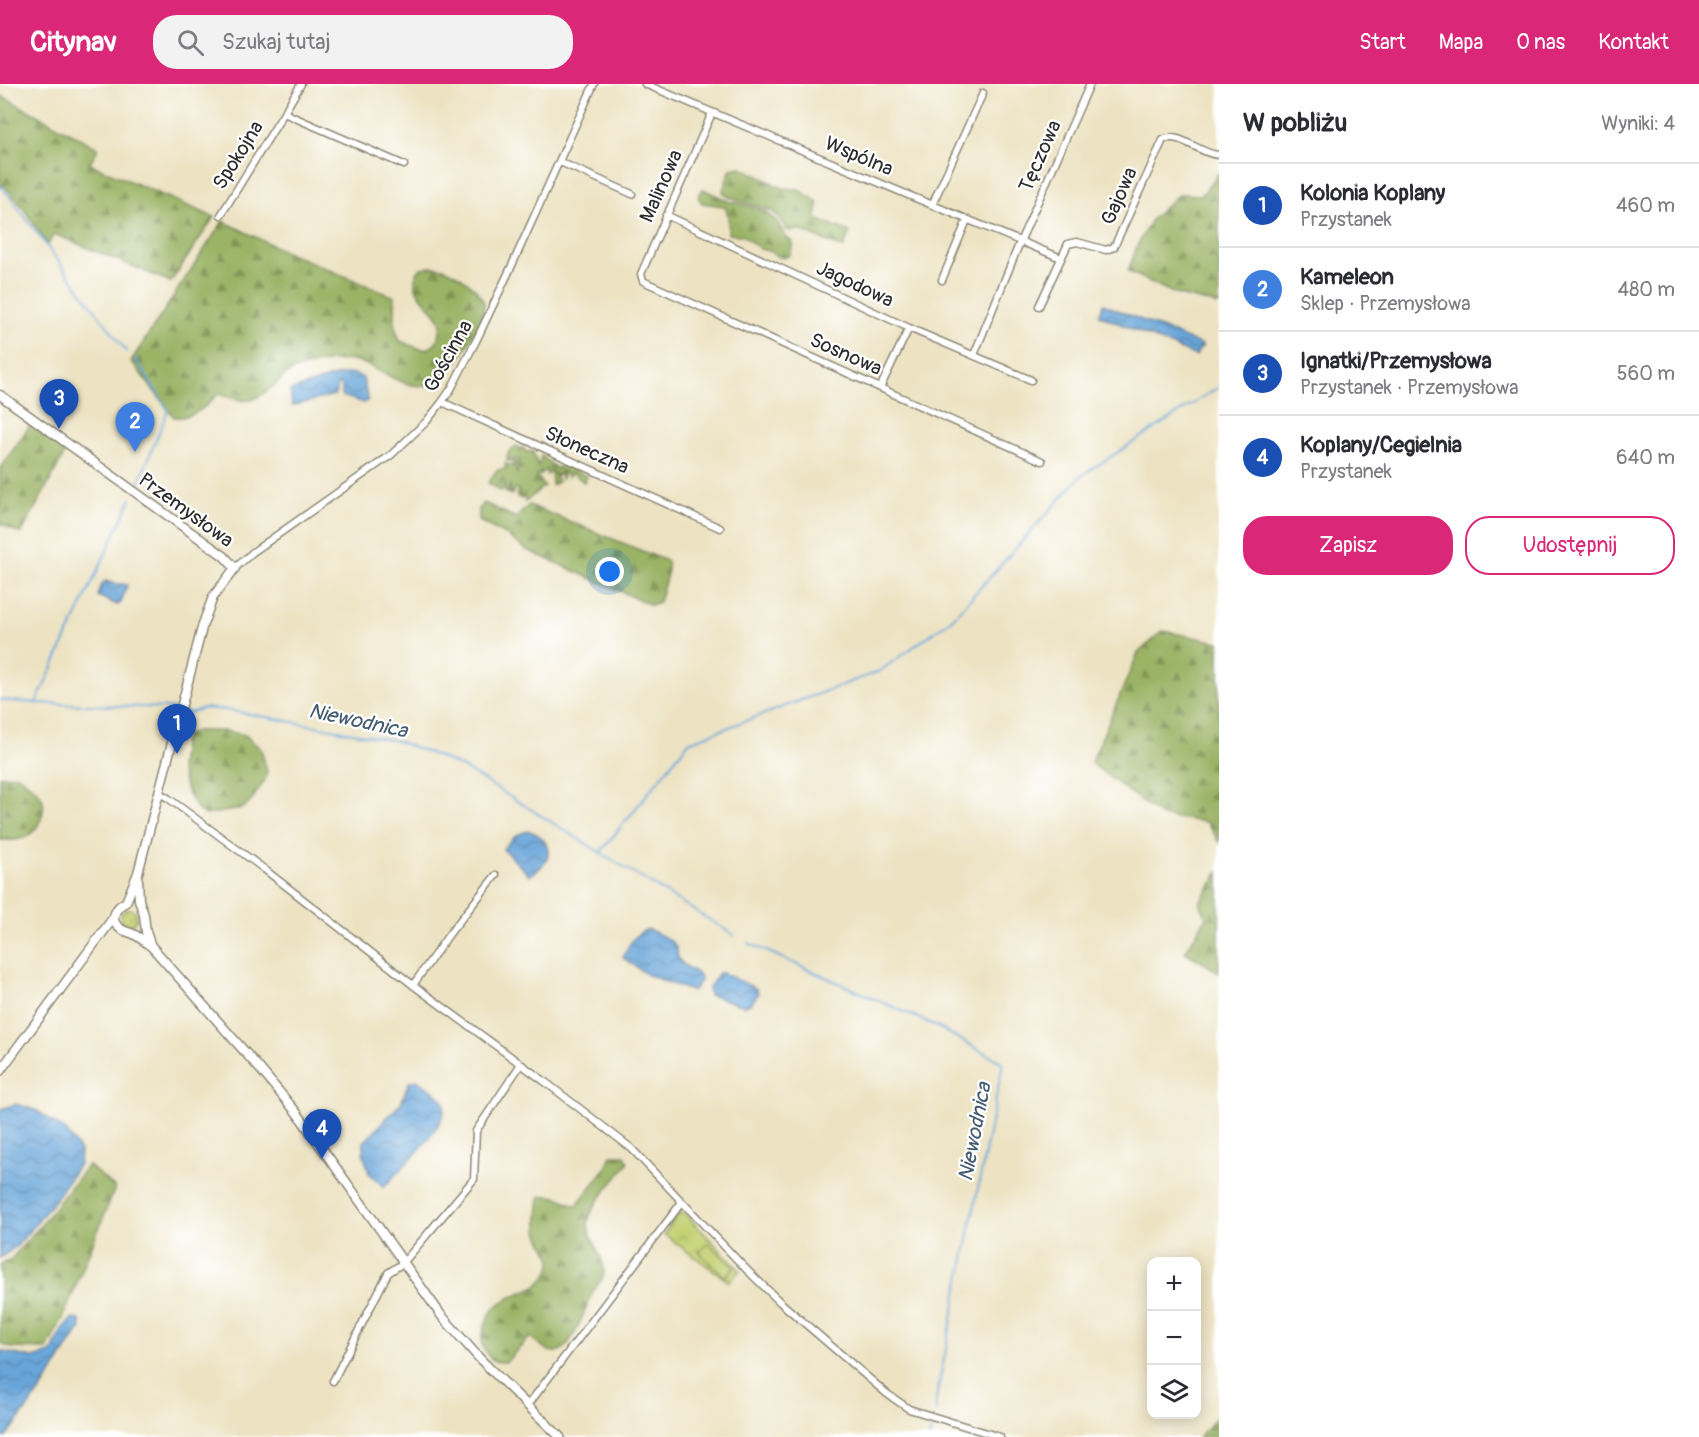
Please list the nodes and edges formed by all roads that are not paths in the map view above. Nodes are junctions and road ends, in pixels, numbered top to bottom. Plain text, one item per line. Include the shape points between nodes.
1 (301, 84) edge
2 (594, 84) edge
3 (645, 84) edge
4 (1090, 84) edge
5 (983, 93) dead end
6 (284, 113) junction
7 (712, 113) junction
8 (1219, 154) edge
9 (560, 162) junction
10 (404, 165) dead end
11 (632, 195) dead end
12 (932, 205) junction
13 (221, 215) dead end
14 (666, 215) junction
15 (968, 220) junction
16 (1020, 242) junction
17 (1061, 258) junction
18 (641, 273) joint
19 (942, 280) dead end
20 (1039, 306) dead end
21 (909, 328) junction
22 (974, 355) junction
23 (1031, 380) dead end
24 (880, 388) junction
25 (0, 394) edge
26 (442, 402) junction
27 (1042, 461) dead end
28 (720, 528) dead end
29 (235, 568) junction
30 (159, 794) junction
31 (138, 873) junction
32 (496, 875) dead end
33 (126, 902) junction
34 (142, 909) junction
35 (114, 917) junction
36 (144, 921) junction
37 (125, 930) junction
38 (94, 943) junction
39 (152, 947) junction
40 (413, 985) junction
41 (521, 1064) junction
42 (0, 1071) edge
43 (682, 1202) junction
44 (403, 1263) junction
45 (333, 1380) dead end
46 (528, 1405) junction
47 (560, 1437) edge
48 (1000, 1437) edge

1 - 6 street, Spokojna
2 - 9 street, Gościnna
3 - 7 street, Wspólna
4 - 16 street, Tęczowa
5 - 12 street
6 - 10 street, Spokojna
6 - 13 street, Spokojna
7 - 12 street, Wspólna
7 - 14 street, Malinowa
8 - 17 street, Gajowa via 1174,137 1166,138 1114,247 1106,250 1074,242 1066,247
9 - 11 street
9 - 26 street, Gościnna via 477,339
12 - 15 street, Wspólna
14 - 18 street, Malinowa
14 - 21 street, Jagodowa
15 - 16 street, Wspólna
15 - 19 street
16 - 17 street, Wspólna
16 - 22 street, Tęczowa
17 - 20 street
18 - 24 street, Sosnowa via 643,281
21 - 22 street, Jagodowa
21 - 24 street
22 - 23 street, Jagodowa
24 - 27 street, Sosnowa
25 - 29 street, Przemysłowa via 224,556
26 - 28 street, Słoneczna
26 - 29 street, Gościnna via 391,454
29 - 30 street via 213,597 202,624
30 - 31 street
30 - 40 street via 264,868
31 - 33 street
31 - 34 street
32 - 40 street
33 - 34 street
33 - 35 street via 120,904
34 - 36 street
35 - 37 street
35 - 38 street
36 - 37 street via 136,930
36 - 39 street
37 - 38 street via 112,932
37 - 39 street
38 - 42 street
39 - 44 street via 297,1113
40 - 41 street
41 - 43 street via 631,1148
41 - 44 street via 476,1131 474,1179
43 - 46 street
43 - 48 street via 780,1302 886,1393 909,1409
44 - 45 street via 388,1273
44 - 46 street via 460,1337
46 - 47 street

